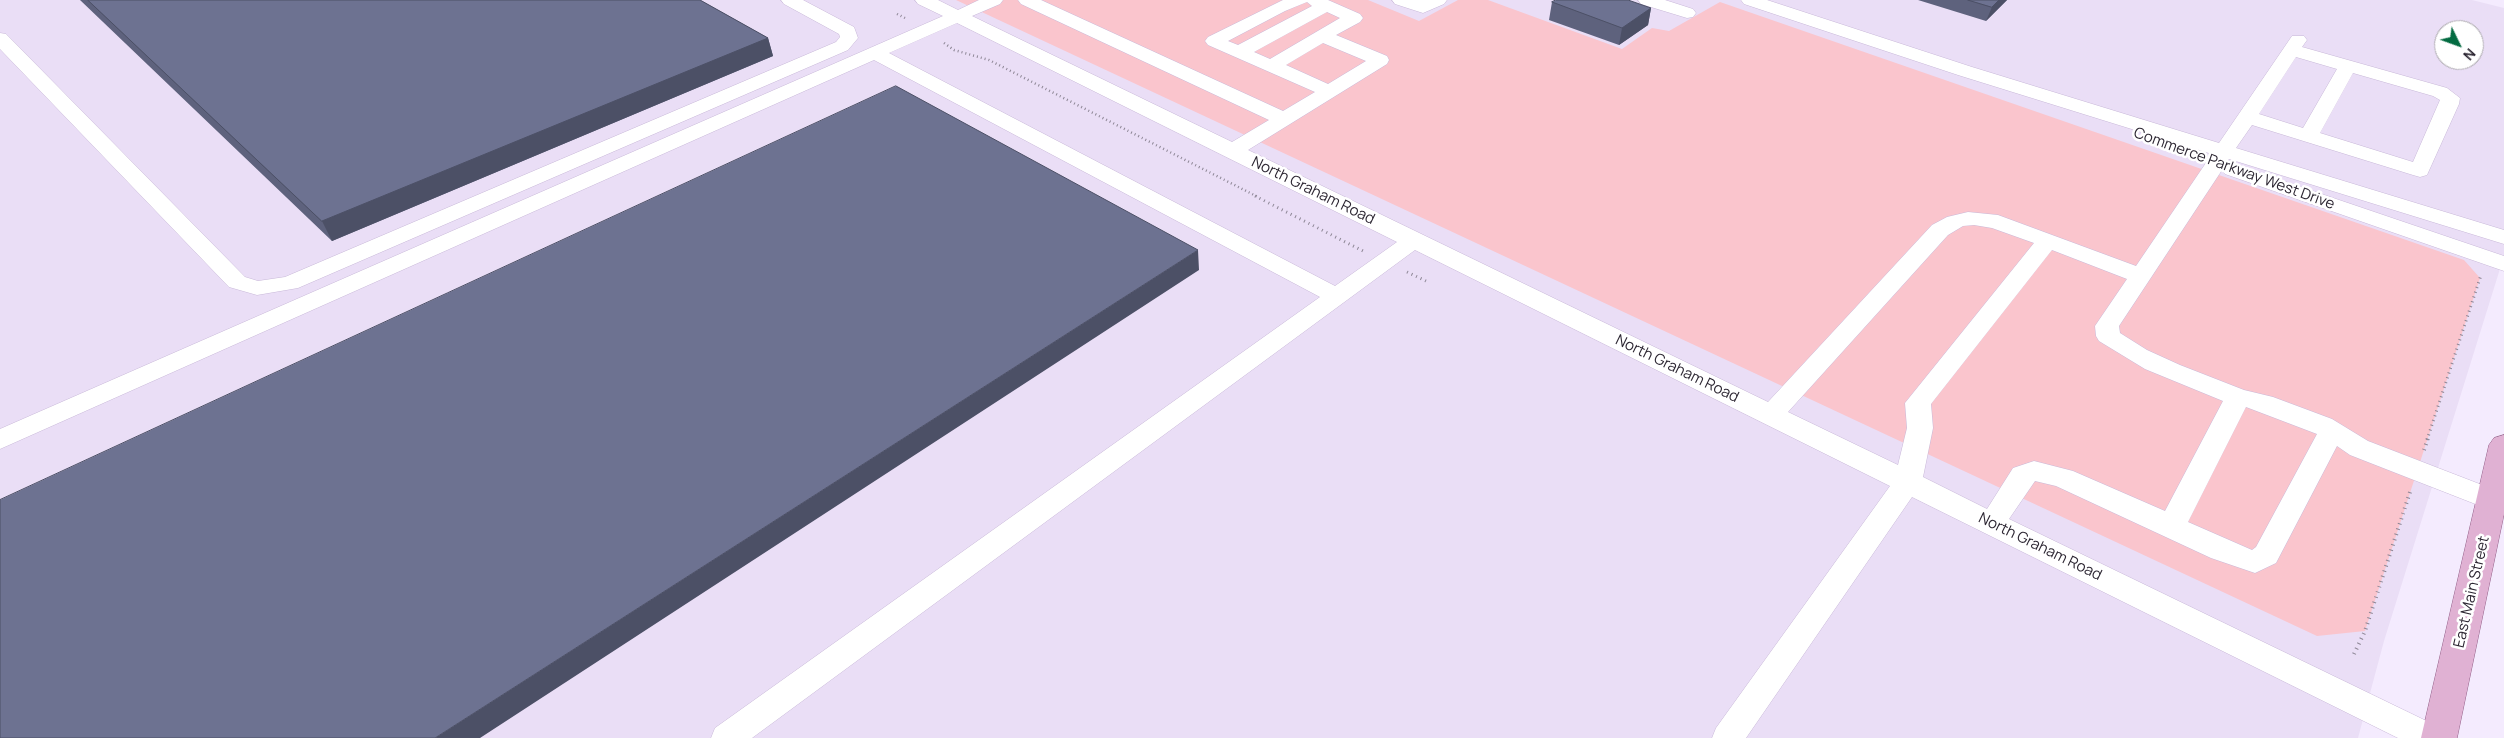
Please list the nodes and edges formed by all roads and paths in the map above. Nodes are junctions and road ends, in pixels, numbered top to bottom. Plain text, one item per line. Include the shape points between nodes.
1 (790, 0) edge
2 (924, 0) edge
3 (994, 0) edge
4 (1027, 0) edge
5 (1300, 0) edge
6 (1401, 0) edge
7 (1438, 0) edge
8 (1647, 0) edge
9 (1750, 0) edge
10 (1319, 3) edge
11 (1687, 13) dead end
12 (897, 14) dead end
13 (957, 16) junction
14 (928, 29) junction
15 (1322, 36) junction
16 (0, 38) edge
17 (1239, 52) junction
18 (874, 53) junction
19 (1271, 66) junction
20 (2346, 70) junction
21 (1329, 91) junction
22 (2248, 117) junction
23 (1284, 119) junction
24 (2308, 136) junction
25 (1232, 151) junction
26 (2222, 157) junction
27 (2504, 237) edge
28 (1414, 240) junction
29 (2048, 241) junction
30 (1383, 262) junction
31 (2504, 264) edge
32 (2141, 276) junction
33 (1426, 281) dead end
34 (1336, 296) junction
35 (2238, 397) junction
36 (1771, 416) junction
37 (2332, 431) junction
38 (0, 440) edge
39 (2504, 446) edge
40 (1908, 482) junction
41 (2493, 500) junction
42 (1992, 524) junction
43 (2172, 526) junction
44 (727, 738) edge
45 (1728, 738) edge
46 (2429, 738) edge
47 (2439, 738) edge

1 - 16 street via 848,31 848,38 842,46 290,283 257,288 237,282
2 - 13 street, North Graham Road
3 - 13 street
4 - 23 street
5 - 17 street via 1279,7 1214,41
6 - 7 street via 1423,8
8 - 11 street
9 - 26 street, Commerce Parkway West Drive
10 - 15 street via 1354,18
10 - 17 street
12 - 14 path
13 - 14 street
13 - 25 street, North Graham Road
14 - 18 street
14 - 30 path via 954,50 989,60
15 - 19 street
15 - 21 street via 1380,60
17 - 19 street
18 - 34 street
18 - 38 street
19 - 21 street
20 - 22 street via 2295,45
20 - 24 street
20 - 24 street via 2449,104 2420,171
21 - 23 street
22 - 24 street
22 - 26 street
23 - 25 street
25 - 28 street, North Graham Road
26 - 27 street, Commerce Parkway West Drive
26 - 31 street, Commerce Parkway West Drive
26 - 32 street
28 - 30 street
28 - 36 street, North Graham Road
29 - 32 street
29 - 36 street via 1998,222 1978,218 1955,219 1940,230
29 - 40 street via 1918,403 1920,428
30 - 33 path
30 - 34 street
32 - 35 street via 2108,326 2108,336 2147,360
34 - 44 street
35 - 37 street via 2264,403
35 - 43 street
36 - 40 street, North Graham Road
37 - 41 street via 2359,448
37 - 43 street via 2266,555 2255,562 2221,550
39 - 41 main road, East Main Street
40 - 42 street, North Graham Road
40 - 45 street
41 - 47 main road, East Main Street
42 - 43 street via 2023,475 2034,471 2063,478
42 - 46 street, North Graham Road

